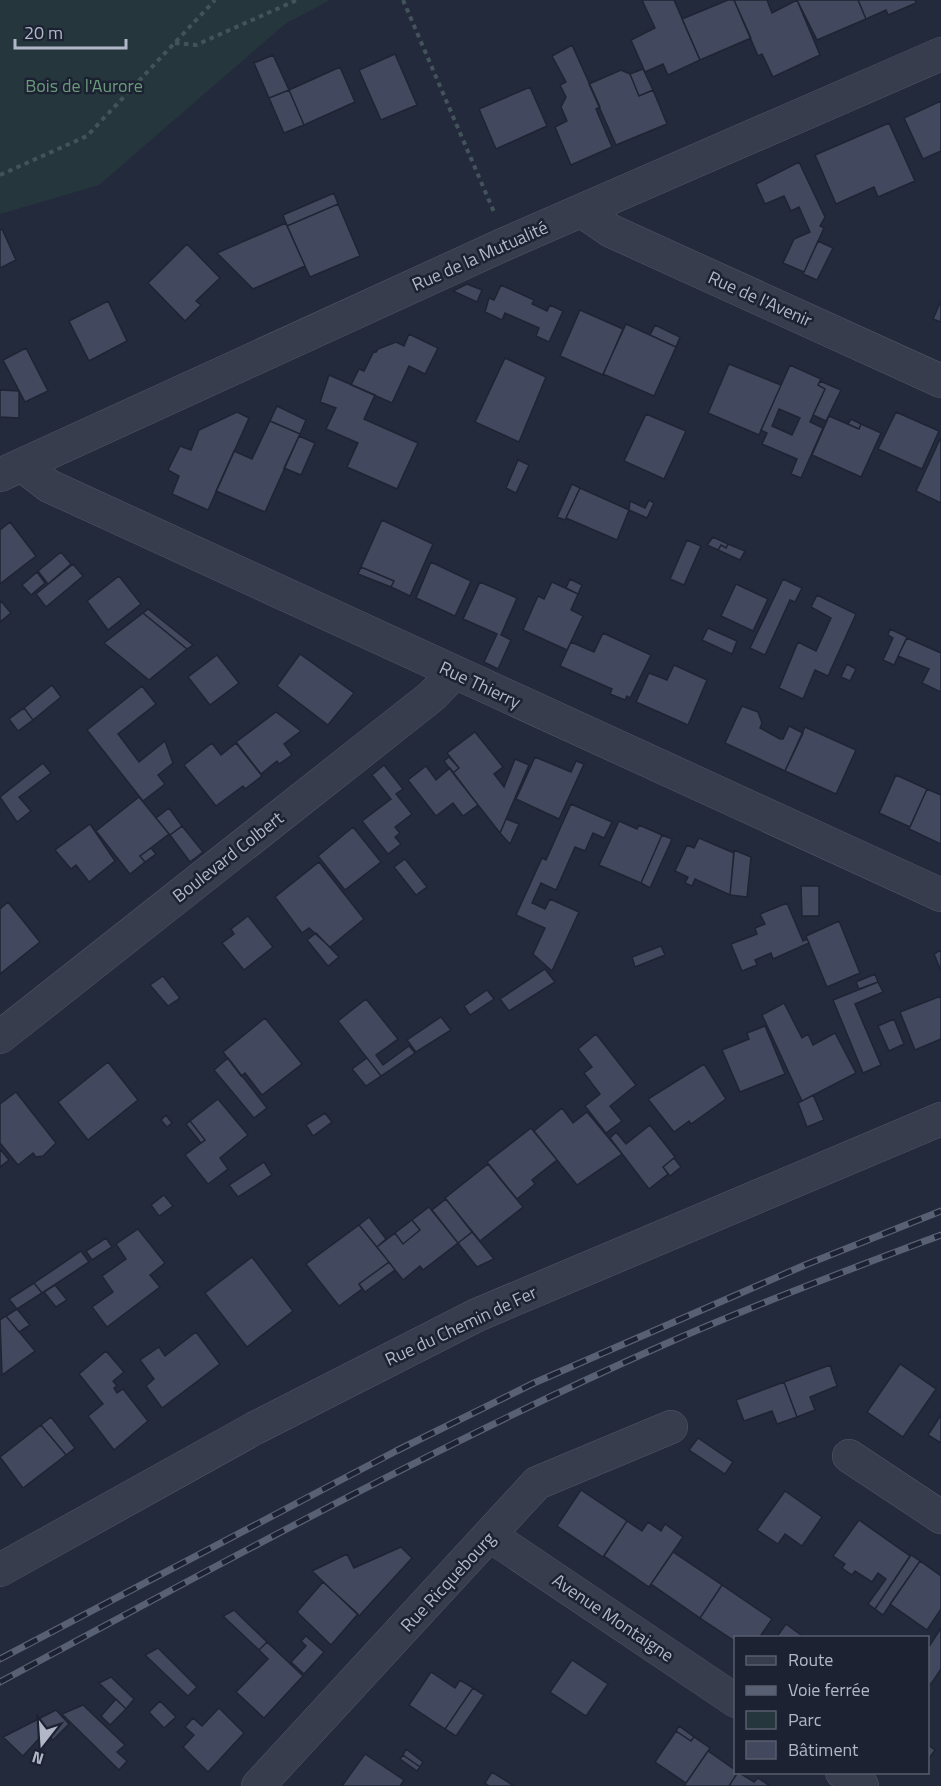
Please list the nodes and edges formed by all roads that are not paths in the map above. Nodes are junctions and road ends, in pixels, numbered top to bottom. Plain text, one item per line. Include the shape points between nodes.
1 (941, 54) edge
2 (582, 212) junction
3 (941, 381) edge
4 (11, 471) edge
5 (454, 673) junction
6 (941, 895) edge
7 (0, 1037) edge
8 (941, 1119) edge
9 (671, 1427) dead end
10 (849, 1456) dead end
11 (941, 1517) edge
12 (491, 1536) junction
13 (0, 1570) edge
14 (734, 1700) edge
15 (844, 1774) edge
16 (258, 1786) edge
17 (862, 1786) edge

1 - 2 street, Rue de la Mutualité
2 - 3 street, Rue de l'Avenir via 611,231
2 - 4 street, Rue de la Mutualité
4 - 5 street, Rue Thierry
5 - 6 street, Rue Thierry
5 - 7 street, Boulevard Colbert via 422,703
8 - 13 street, Rue du Chemin de Fer via 477,1315 255,1428
9 - 12 street, Rue Ricquebourg via 537,1483
10 - 11 street
12 - 14 street, Avenue Montaigne
12 - 16 street, Rue Ricquebourg
15 - 17 street

